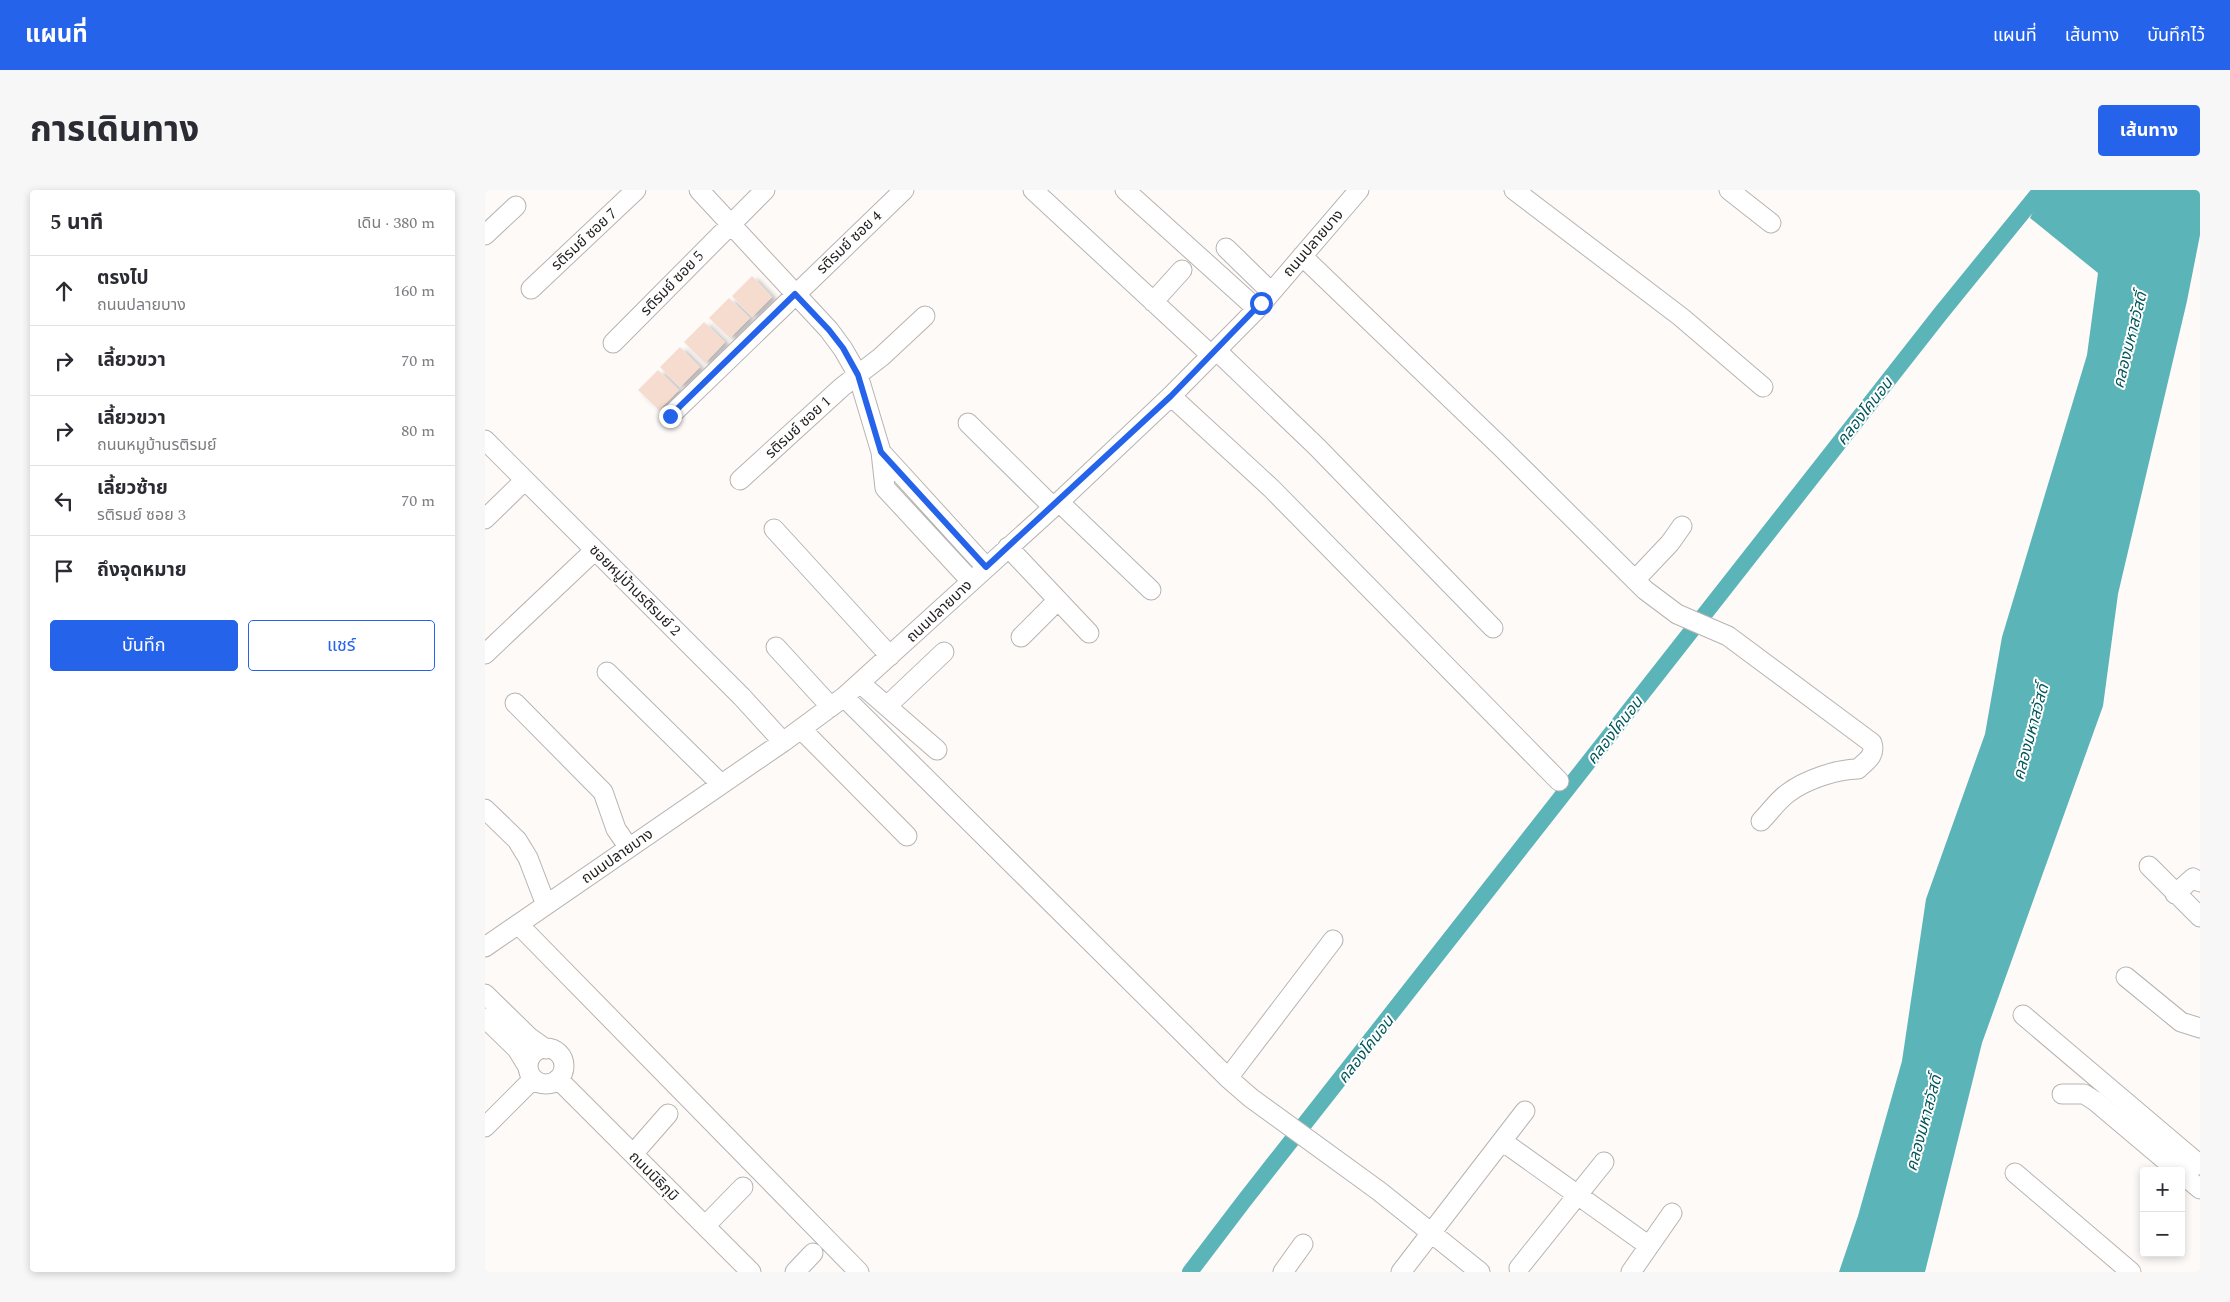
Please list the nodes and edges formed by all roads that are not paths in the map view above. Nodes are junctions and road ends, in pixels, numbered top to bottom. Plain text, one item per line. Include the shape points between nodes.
1 (637, 190) edge
2 (699, 190) edge
3 (765, 190) edge
4 (904, 190) edge
5 (1033, 190) edge
6 (1125, 190) edge
7 (1359, 190) edge
8 (1514, 190) edge
9 (1729, 190) edge
10 (515, 206) dead end
11 (731, 223) junction
12 (1771, 223) dead end
13 (485, 236) edge
14 (1226, 248) dead end
15 (1302, 256) junction
16 (1182, 270) dead end
17 (531, 288) dead end
18 (1271, 292) junction
19 (795, 294) junction
20 (1153, 302) junction
21 (1257, 308) junction
22 (925, 316) dead end
23 (613, 343) dead end
24 (1214, 353) junction
25 (858, 375) junction
26 (1763, 387) dead end
27 (1171, 396) junction
28 (670, 416) dead end
29 (968, 423) dead end
30 (485, 440) edge
31 (881, 452) junction
32 (525, 480) junction
33 (740, 480) dead end
34 (1056, 505) junction
35 (485, 519) edge
36 (1683, 526) dead end
37 (774, 529) dead end
38 (1008, 547) junction
39 (595, 550) junction
40 (986, 567) junction
41 (1635, 580) junction
42 (971, 581) junction
43 (1151, 590) dead end
44 (1058, 600) junction
45 (1493, 628) dead end
46 (1089, 633) dead end
47 (1021, 637) dead end
48 (776, 647) dead end
49 (945, 652) dead end
50 (485, 654) edge
51 (890, 656) junction
52 (607, 672) dead end
53 (860, 683) junction
54 (837, 702) junction
55 (515, 703) dead end
56 (887, 706) junction
57 (801, 729) junction
58 (783, 742) junction
59 (937, 750) dead end
60 (1559, 781) dead end
61 (721, 784) junction
62 (485, 809) edge
63 (1761, 821) dead end
64 (907, 836) dead end
65 (629, 848) junction
66 (2149, 866) dead end
67 (2200, 882) edge
68 (2175, 894) junction
69 (546, 905) junction
70 (2200, 917) edge
71 (518, 924) junction
72 (1333, 940) dead end
73 (485, 947) edge
74 (2126, 977) dead end
75 (485, 994) edge
76 (2023, 1015) dead end
77 (490, 1018) edge
78 (2200, 1028) edge
79 (546, 1049) junction
80 (531, 1073) junction
81 (1228, 1078) junction
82 (559, 1079) junction
83 (2062, 1094) dead end
84 (1525, 1111) dead end
85 (668, 1114) dead end
86 (485, 1128) edge
87 (1502, 1141) junction
88 (633, 1154) junction
89 (1603, 1162) dead end
90 (2200, 1165) edge
91 (2173, 1167) edge
92 (2015, 1173) dead end
93 (2185, 1176) edge
94 (743, 1187) dead end
95 (2200, 1189) edge
96 (1576, 1194) junction
97 (1672, 1213) dead end
98 (705, 1226) junction
99 (1432, 1233) junction
100 (1303, 1244) dead end
101 (1649, 1246) junction
102 (813, 1253) dead end
103 (1519, 1268) dead end
104 (751, 1272) edge
105 (795, 1272) edge
106 (859, 1272) edge
107 (1283, 1272) edge
108 (1401, 1272) edge
109 (1480, 1272) edge
110 (1631, 1272) edge
111 (2131, 1272) edge

1 - 17 street, รติรมย์ ซอย 7
2 - 11 street
3 - 11 street, รติรมย์ ซอย 5
4 - 19 street, รติรมย์ ซอย 4
5 - 20 street
6 - 21 street
7 - 15 street, ถนนปลายบาง
8 - 26 street via 1681,317
9 - 12 street
10 - 13 street
11 - 19 street
11 - 23 street, รติรมย์ ซอย 5
14 - 18 street
15 - 18 street, ถนนปลายบาง
15 - 41 street
16 - 20 street
18 - 21 street, ถนนปลายบาง
19 - 25 street via 843,348
19 - 28 street, รติรมย์ ซอย 4
20 - 24 street
21 - 24 street, ถนนปลายบาง
22 - 25 street, รติรมย์ ซอย 1
24 - 27 street, ถนนปลายบาง
24 - 45 street via 1317,447
25 - 31 street
25 - 33 street, รติรมย์ ซอย 1
27 - 34 street, ถนนปลายบาง
27 - 60 street via 1271,488
29 - 34 street
30 - 32 street, ซอยหมู่บ้านรติรมย์ 2
31 - 40 street
31 - 42 street via 885,488
32 - 35 street
32 - 39 street, ซอยหมู่บ้านรติรมย์ 2
34 - 38 street, ถนนปลายบาง
34 - 43 street
36 - 41 street
37 - 51 street
38 - 40 street, ถนนปลายบาง
38 - 44 street
39 - 50 street
39 - 58 street, ซอยหมู่บ้านรติรมย์ 2
40 - 42 street, ถนนปลายบาง
41 - 63 street via 1659,602 1689,621 1728,636 1872,744 1872,756 1858,769 1830,772 1789,792
42 - 51 street, ถนนปลายบาง
44 - 46 street
44 - 47 street
48 - 54 street
49 - 56 street
51 - 53 street, ถนนปลายบาง
52 - 61 street
53 - 54 street, ถนนปลายบาง
53 - 56 street
54 - 57 street, ถนนปลายบาง
54 - 81 street
55 - 65 street via 603,792 616,828
56 - 59 street
57 - 58 street, ถนนปลายบาง
57 - 64 street
58 - 61 street, ถนนปลายบาง
61 - 65 street, ถนนปลายบาง
62 - 69 street via 528,858
65 - 69 street, ถนนปลายบาง
66 - 68 street
67 - 68 street via 2193,878
68 - 70 street
69 - 71 street, ถนนปลายบาง
71 - 73 street, ถนนปลายบาง
71 - 106 street
72 - 81 street
74 - 78 street via 2181,1022
75 - 77 street
76 - 90 street
77 - 79 street
77 - 80 street via 517,1049
79 - 80 street via 533,1054
79 - 82 street via 558,1054 562,1060
80 - 82 street via 546,1084
80 - 86 street
81 - 99 street
82 - 88 street, ถนนนิธิภุมิ
83 - 91 street via 2084,1094 2095,1100
84 - 87 street
85 - 88 street
87 - 96 street
87 - 99 street
88 - 98 street, ถนนนิธิภุมิ
89 - 96 street
92 - 111 street
93 - 95 street
94 - 98 street
96 - 101 street
96 - 103 street
97 - 101 street
98 - 104 street, ถนนนิธิภุมิ
99 - 108 street
99 - 109 street
100 - 107 street
101 - 110 street
102 - 105 street

